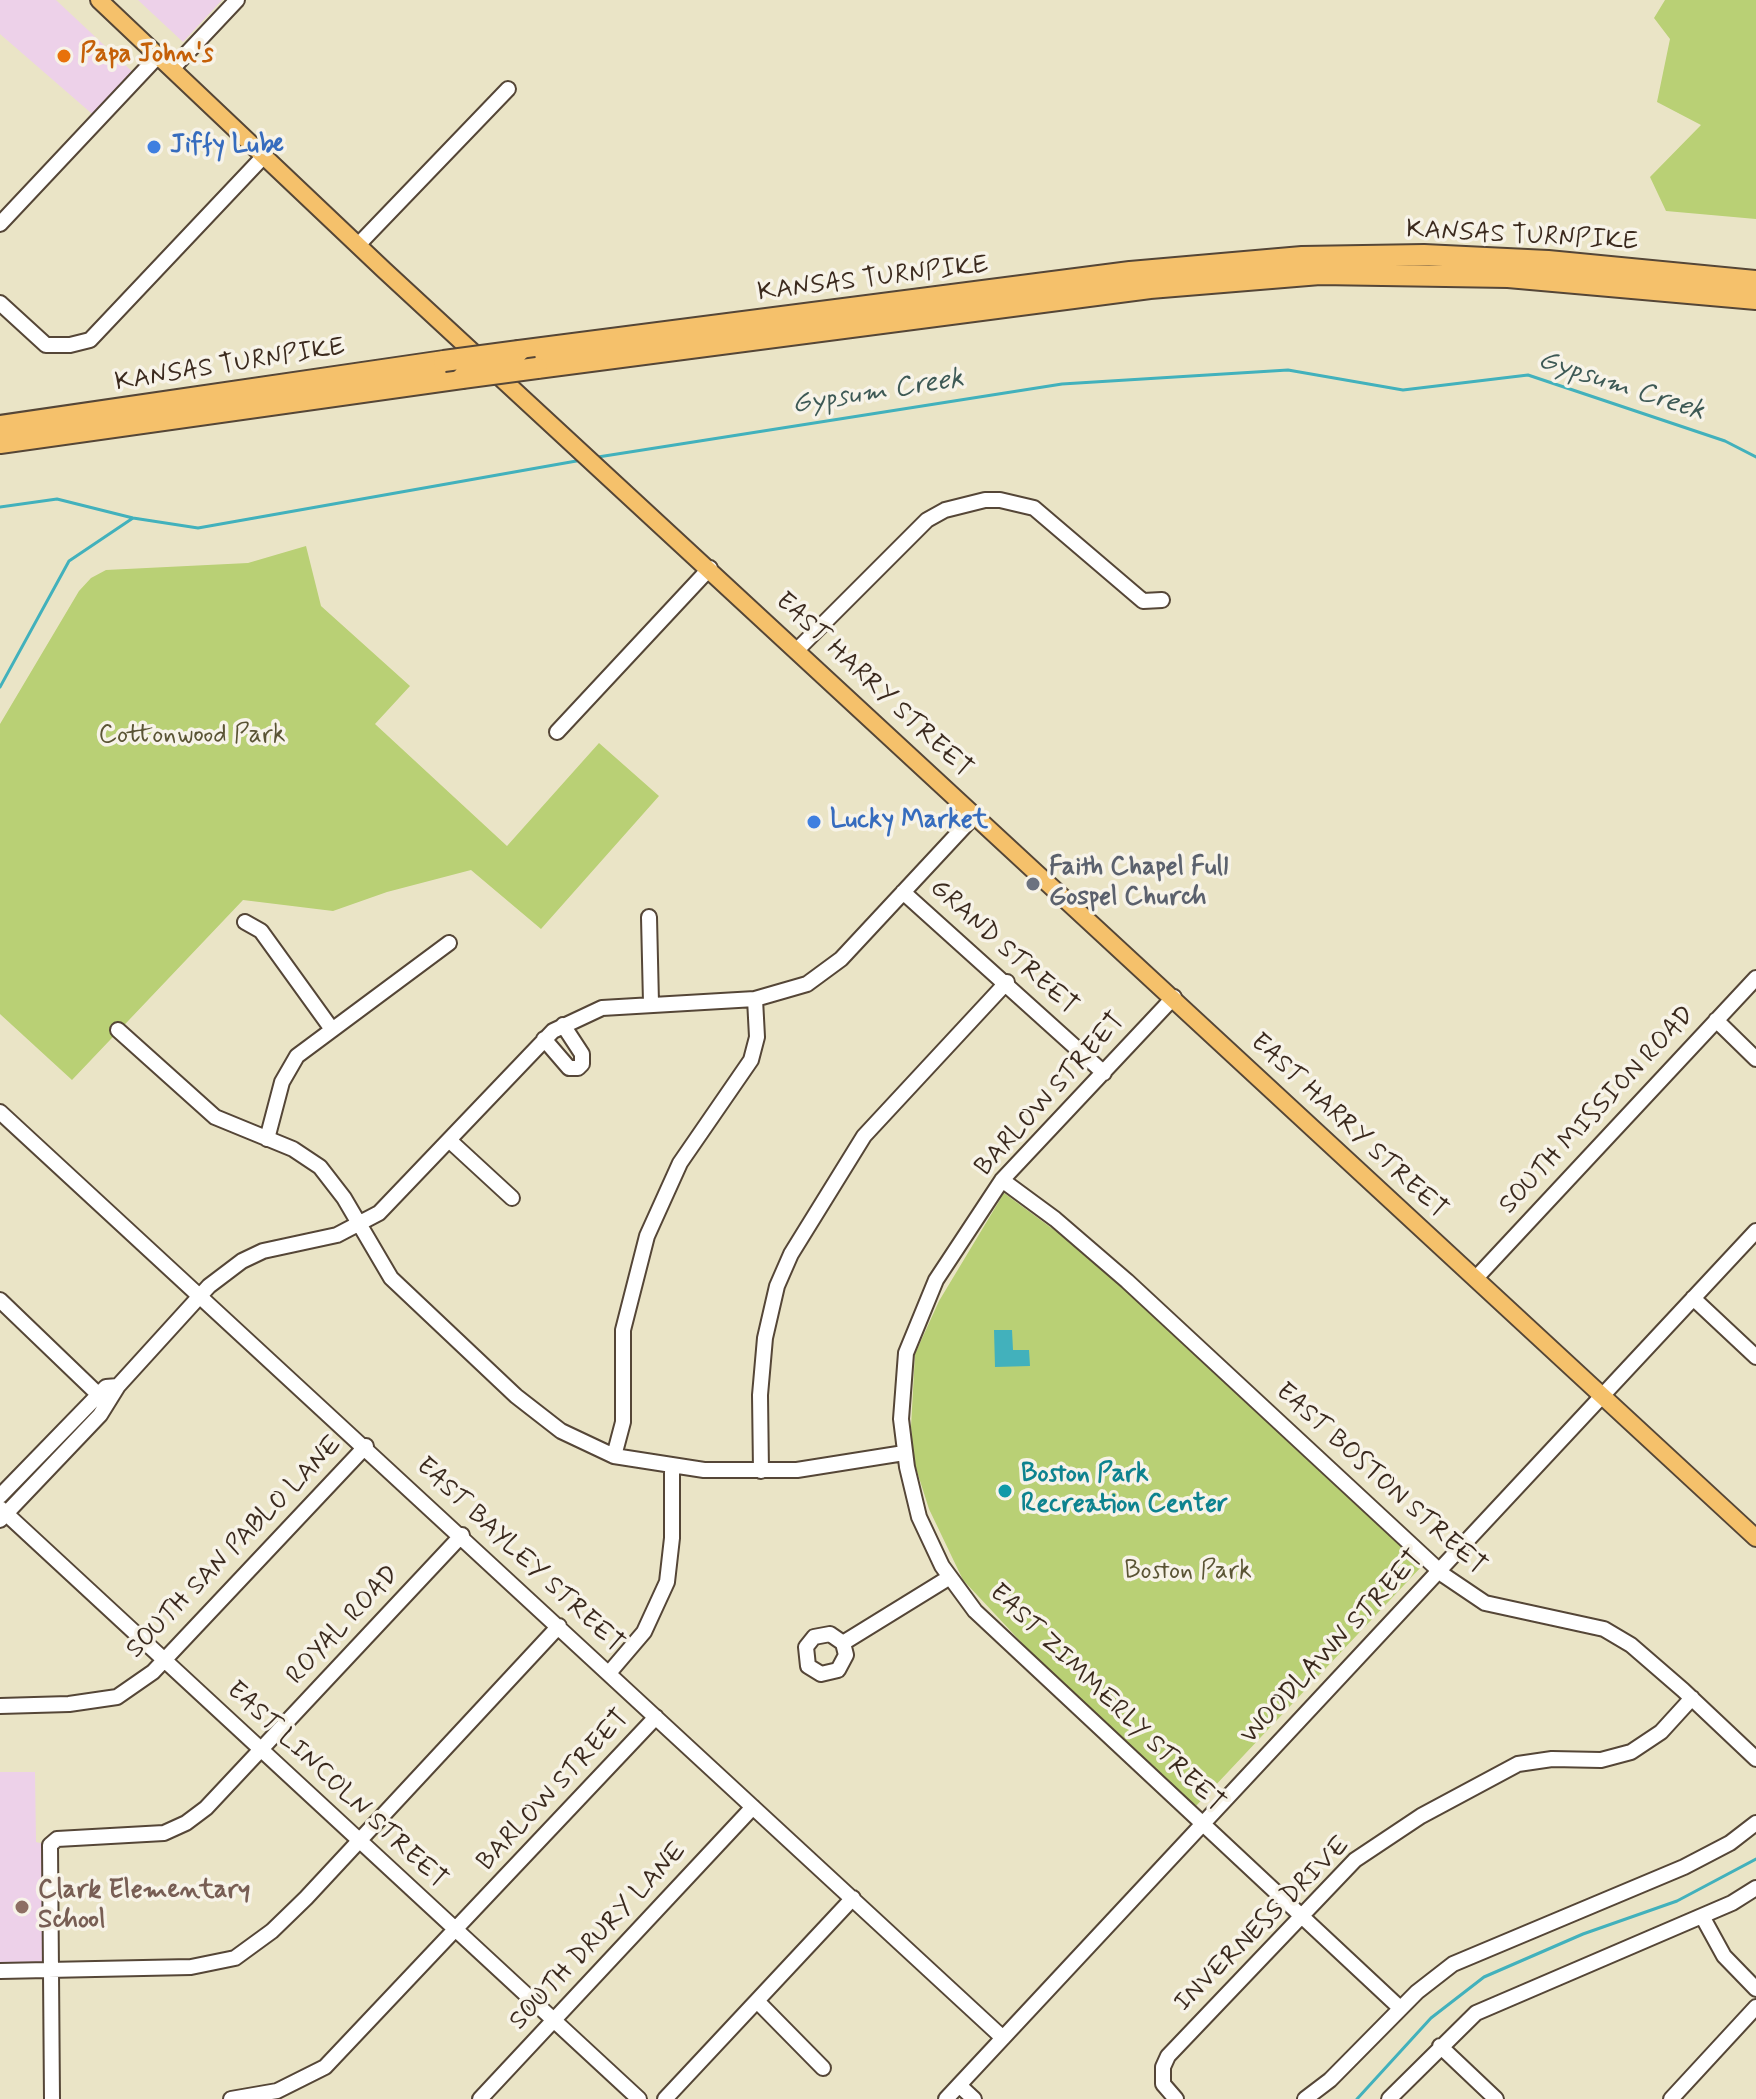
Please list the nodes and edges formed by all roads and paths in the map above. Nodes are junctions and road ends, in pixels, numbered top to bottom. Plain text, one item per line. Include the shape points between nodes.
1 (99, 0) edge
2 (237, 0) edge
3 (158, 56) junction
4 (172, 69) junction
5 (508, 89) dead end
6 (264, 156) junction
7 (0, 224) edge
8 (358, 245) junction
9 (1756, 281) edge
10 (1756, 299) edge
11 (0, 303) edge
12 (0, 426) edge
13 (0, 443) edge
14 (710, 568) junction
15 (1162, 600) dead end
16 (798, 649) junction
17 (557, 732) dead end
18 (976, 814) junction
19 (903, 892) junction
20 (649, 917) dead end
21 (245, 922) dead end
22 (449, 943) dead end
23 (1756, 978) edge
24 (1007, 982) junction
25 (1174, 997) junction
26 (755, 999) junction
27 (651, 1003) junction
28 (1716, 1020) junction
29 (563, 1025) junction
30 (331, 1028) junction
31 (118, 1030) dead end
32 (544, 1039) junction
33 (1756, 1059) edge
34 (1104, 1073) junction
35 (0, 1112) edge
36 (267, 1139) junction
37 (449, 1140) junction
38 (1002, 1180) junction
39 (512, 1198) dead end
40 (359, 1226) junction
41 (1756, 1231) edge
42 (1476, 1278) junction
43 (201, 1295) junction
44 (1693, 1298) junction
45 (0, 1300) edge
46 (1756, 1357) edge
47 (1603, 1394) junction
48 (104, 1400) junction
49 (366, 1446) junction
50 (904, 1453) junction
51 (614, 1456) junction
52 (672, 1466) junction
53 (761, 1471) junction
54 (0, 1496) edge
55 (2, 1514) edge
56 (462, 1535) junction
57 (1756, 1538) edge
58 (1439, 1570) junction
59 (950, 1577) junction
60 (559, 1626) junction
61 (843, 1643) dead end
62 (165, 1660) junction
63 (609, 1673) junction
64 (1692, 1698) junction
65 (0, 1706) edge
66 (656, 1717) junction
67 (261, 1749) junction
68 (1756, 1759) edge
69 (753, 1807) junction
70 (1756, 1823) edge
71 (1202, 1824) junction
72 (359, 1841) junction
73 (1756, 1888) edge
74 (853, 1898) junction
75 (1300, 1914) junction
76 (1702, 1916) junction
77 (457, 1930) junction
78 (51, 1969) junction
79 (0, 1971) edge
80 (1756, 1989) edge
81 (757, 2001) junction
82 (1756, 2007) edge
83 (1400, 2008) junction
84 (554, 2020) junction
85 (1003, 2038) junction
86 (1440, 2046) junction
87 (823, 2068) dead end
88 (959, 2085) junction
89 (52, 2099) edge
90 (231, 2099) edge
91 (480, 2099) edge
92 (639, 2099) edge
93 (665, 2099) edge
94 (946, 2099) edge
95 (974, 2099) edge
96 (1176, 2099) edge
97 (1305, 2099) edge
98 (1389, 2099) edge
99 (1496, 2099) edge
100 (1671, 2099) edge

1 - 3 main road, EAST HARRY STREET
2 - 4 street
3 - 4 main road, EAST HARRY STREET
3 - 7 street
4 - 6 main road, EAST HARRY STREET
5 - 8 street
6 - 8 main road, EAST HARRY STREET
6 - 11 street via 90,340 46,345
8 - 14 main road, EAST HARRY STREET
9 - 12 highway, KANSAS TURNPIKE, bridge via 1548,261 1302,257 1130,272 519,351
10 - 13 highway, KANSAS TURNPIKE, bridge via 1508,277 1320,274 1150,288
14 - 16 main road, EAST HARRY STREET
14 - 17 street
15 - 16 street via 1143,601 1034,508 985,500 927,520
16 - 18 main road, EAST HARRY STREET
18 - 19 street
18 - 25 main road, EAST HARRY STREET
19 - 24 street, GRAND STREET
19 - 26 street via 820,977
20 - 27 street
21 - 30 street via 261,931
22 - 30 street
23 - 28 street, SOUTH MISSION ROAD
24 - 34 street, GRAND STREET
24 - 53 street via 853,1150 791,1254 765,1338
25 - 34 street, BARLOW STREET
25 - 42 main road, EAST HARRY STREET
26 - 27 street
26 - 51 street via 757,1037 751,1060 680,1163 647,1236 623,1330 623,1422
27 - 29 street via 602,1008
28 - 33 street
28 - 42 street, SOUTH MISSION ROAD
29 - 32 street
29 - 32 street via 582,1054 582,1064 569,1068
30 - 36 street via 288,1069
31 - 36 street via 215,1117
32 - 37 street
34 - 38 street, BARLOW STREET
35 - 43 street, EAST BAYLEY STREET
36 - 40 street via 320,1167
37 - 39 street
37 - 40 street via 389,1204
38 - 50 street, BARLOW STREET via 936,1280 906,1353
38 - 58 street, EAST BOSTON STREET via 1127,1281
40 - 43 street via 263,1251 230,1269
40 - 51 street via 391,1278 516,1396 561,1431
41 - 44 street, WOODLAWN STREET
42 - 47 main road, EAST HARRY STREET
43 - 48 street via 118,1386 106,1387
43 - 49 street, EAST BAYLEY STREET
44 - 46 street
44 - 47 street, WOODLAWN STREET
45 - 48 street
47 - 57 main road, EAST HARRY STREET
47 - 58 street, WOODLAWN STREET
48 - 54 street
48 - 55 street
49 - 56 street, EAST BAYLEY STREET
49 - 62 street, SOUTH SAN PABLO LANE
50 - 53 street
50 - 59 street, EAST ZIMMERLY STREET via 919,1517
51 - 52 street
52 - 53 street
52 - 63 street via 667,1582 644,1632
55 - 62 street, EAST LINCOLN STREET
56 - 60 street, EAST BAYLEY STREET
56 - 67 street, ROYAL ROAD
58 - 64 street, EAST BOSTON STREET via 1485,1603 1604,1629 1631,1645
58 - 71 street, WOODLAWN STREET
59 - 61 street
59 - 71 street, EAST ZIMMERLY STREET via 975,1611
60 - 63 street, EAST BAYLEY STREET
60 - 72 street
62 - 65 street, SOUTH SAN PABLO LANE via 117,1697
62 - 67 street, EAST LINCOLN STREET
63 - 66 street, EAST BAYLEY STREET
64 - 68 street, EAST BOSTON STREET
64 - 75 street, INVERNESS DRIVE via 1661,1732 1631,1752 1601,1760 1535,1760 1481,1781 1355,1860
66 - 69 street, EAST BAYLEY STREET
66 - 77 street, BARLOW STREET
67 - 72 street, EAST LINCOLN STREET
67 - 78 street, ROYAL ROAD via 206,1808 164,1833 50,1845
69 - 74 street, EAST BAYLEY STREET
69 - 84 street, SOUTH DRURY LANE
70 - 83 street via 1684,1867 1453,1964
71 - 75 street, EAST ZIMMERLY STREET
71 - 85 street, WOODLAWN STREET
72 - 77 street, EAST LINCOLN STREET
72 - 78 street via 272,1931 235,1958 191,1967
73 - 76 street
74 - 81 street
74 - 85 street, EAST BAYLEY STREET
75 - 83 street, EAST ZIMMERLY STREET
75 - 96 street, INVERNESS DRIVE via 1168,2056 1163,2084
76 - 80 street via 1724,1956
76 - 86 street via 1476,2013
77 - 84 street, EAST LINCOLN STREET
77 - 90 street, BARLOW STREET via 325,2067 277,2091
78 - 79 street
78 - 89 street
81 - 87 street
81 - 93 street
82 - 100 street
83 - 97 street
84 - 91 street, SOUTH DRURY LANE
84 - 92 street, EAST LINCOLN STREET
85 - 88 street, WOODLAWN STREET
86 - 98 street
86 - 99 street
88 - 94 street, WOODLAWN STREET
88 - 95 street

